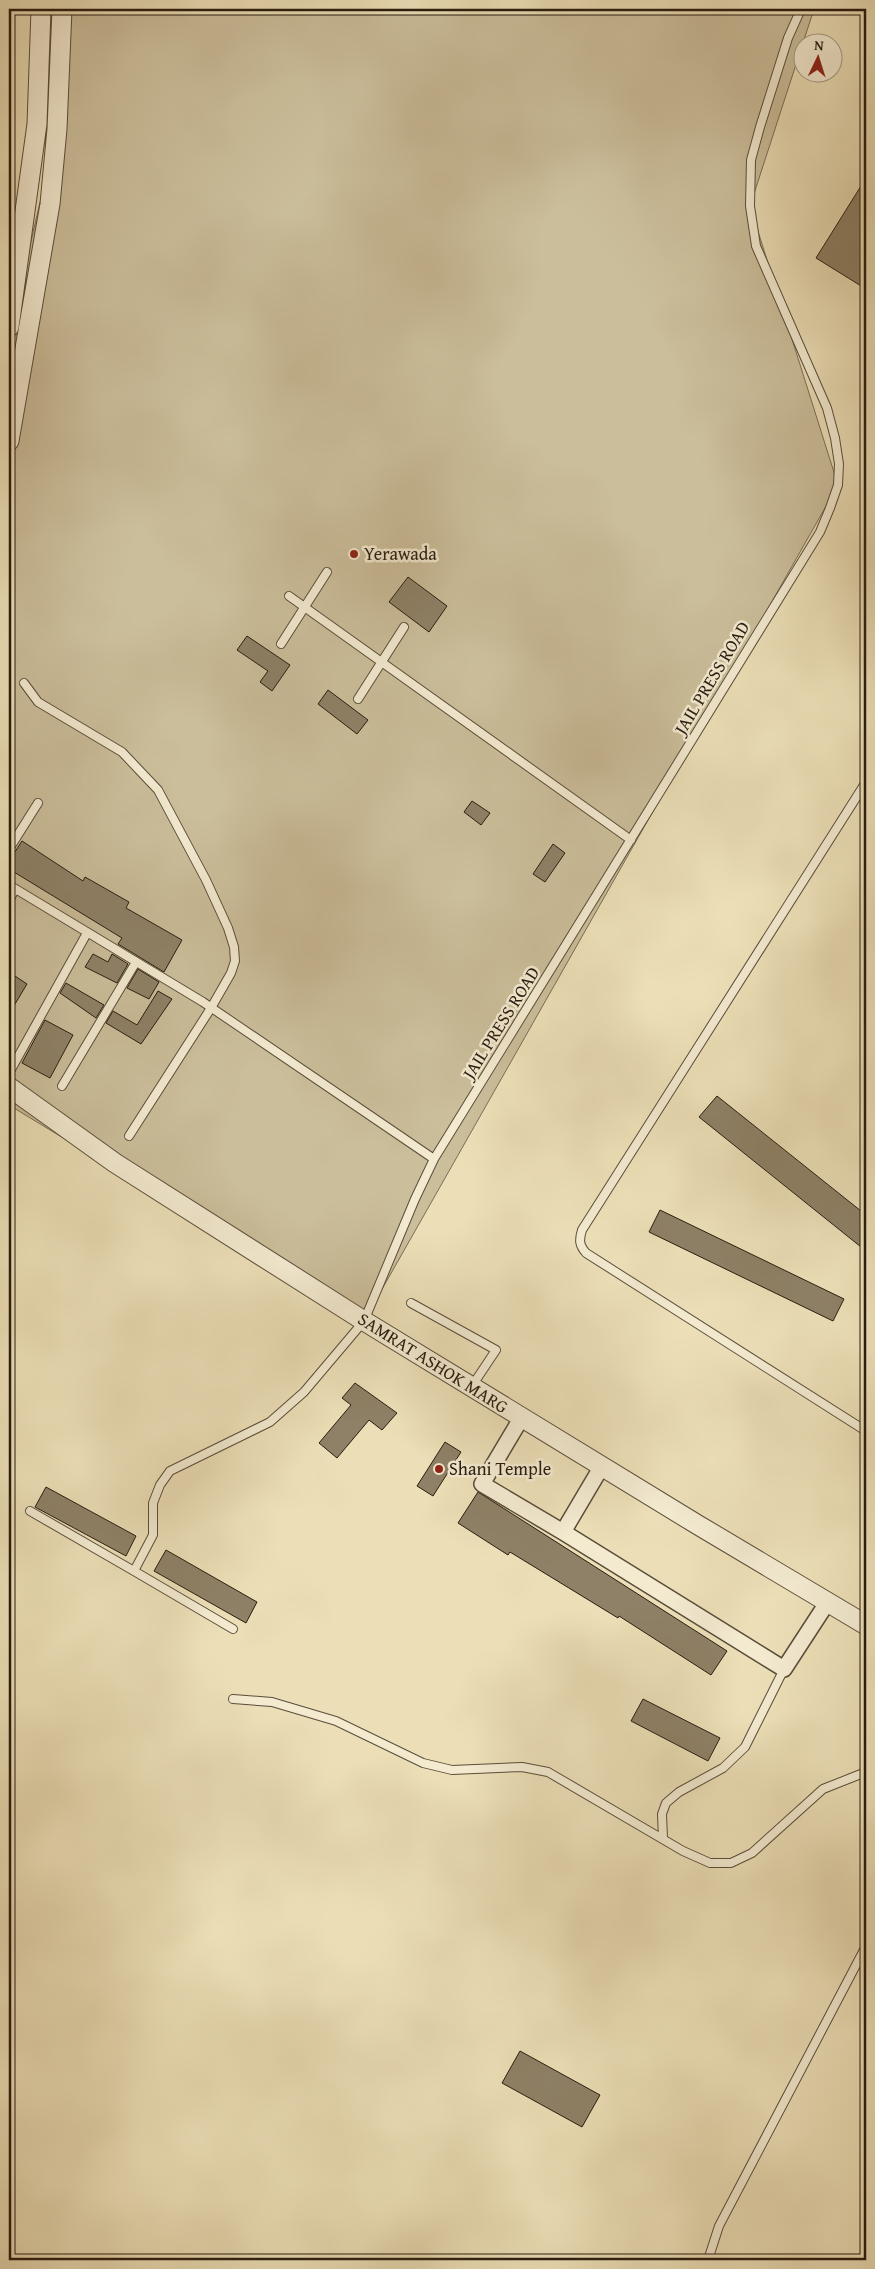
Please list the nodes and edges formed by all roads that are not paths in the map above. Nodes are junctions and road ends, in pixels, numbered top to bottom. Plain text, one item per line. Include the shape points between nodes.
1 (41, 9) edge
2 (62, 9) edge
3 (800, 9) edge
4 (9, 327) edge
5 (9, 441) edge
6 (328, 572) dead end
7 (289, 596) dead end
8 (305, 606) junction
9 (404, 628) dead end
10 (281, 644) dead end
11 (382, 662) junction
12 (24, 683) dead end
13 (358, 699) dead end
14 (866, 782) edge
15 (38, 803) dead end
16 (631, 840) junction
17 (9, 849) edge
18 (12, 887) edge
19 (9, 901) edge
20 (87, 933) junction
21 (136, 962) junction
22 (211, 1008) junction
23 (9, 1073) edge
24 (62, 1086) dead end
25 (9, 1087) edge
26 (129, 1136) dead end
27 (434, 1159) junction
28 (411, 1303) dead end
29 (364, 1321) junction
30 (472, 1386) junction
31 (522, 1418) junction
32 (866, 1431) edge
33 (602, 1466) junction
34 (30, 1510) dead end
35 (563, 1532) junction
36 (134, 1571) junction
37 (827, 1602) junction
38 (866, 1625) edge
39 (233, 1629) dead end
40 (784, 1669) junction
41 (233, 1699) dead end
42 (866, 1772) edge
43 (663, 1839) junction
44 (866, 1946) edge
45 (708, 2260) edge

1 - 4 street via 37,124
2 - 5 street via 50,204
3 - 16 lane, JAIL PRESS ROAD via 760,127 752,160 750,206 756,246 827,408 838,456 838,485 820,532
6 - 8 lane
7 - 8 lane
8 - 10 lane
8 - 11 lane
9 - 11 lane
11 - 13 lane
11 - 16 lane
12 - 22 lane via 38,702 122,752 158,790 206,880 234,947 235,961 231,973
14 - 32 lane via 579,1238 586,1253
15 - 17 lane
16 - 27 lane, JAIL PRESS ROAD
18 - 19 lane
18 - 20 lane
20 - 21 lane
20 - 23 lane
21 - 22 lane
21 - 24 lane
22 - 26 lane
22 - 27 lane
25 - 29 street, SAMRAT ASHOK MARG via 115,1163
27 - 29 lane, JAIL PRESS ROAD
28 - 30 lane via 496,1350
29 - 30 street, SAMRAT ASHOK MARG
29 - 36 lane, JAIL PRESS ROAD via 304,1392 270,1422 170,1471 153,1503 153,1535
30 - 31 street, SAMRAT ASHOK MARG
31 - 33 street, SAMRAT ASHOK MARG
31 - 35 street via 482,1484
33 - 35 street
33 - 37 street, SAMRAT ASHOK MARG
34 - 36 lane
35 - 40 street
36 - 39 lane
37 - 38 street, SAMRAT ASHOK MARG
37 - 40 street
40 - 43 lane via 745,1747 724,1768 679,1792 666,1803 662,1814
41 - 43 lane via 272,1702 336,1721 423,1763 452,1770 522,1766 548,1772
42 - 43 lane via 823,1789 752,1852 731,1863 710,1863
44 - 45 lane via 718,2226

